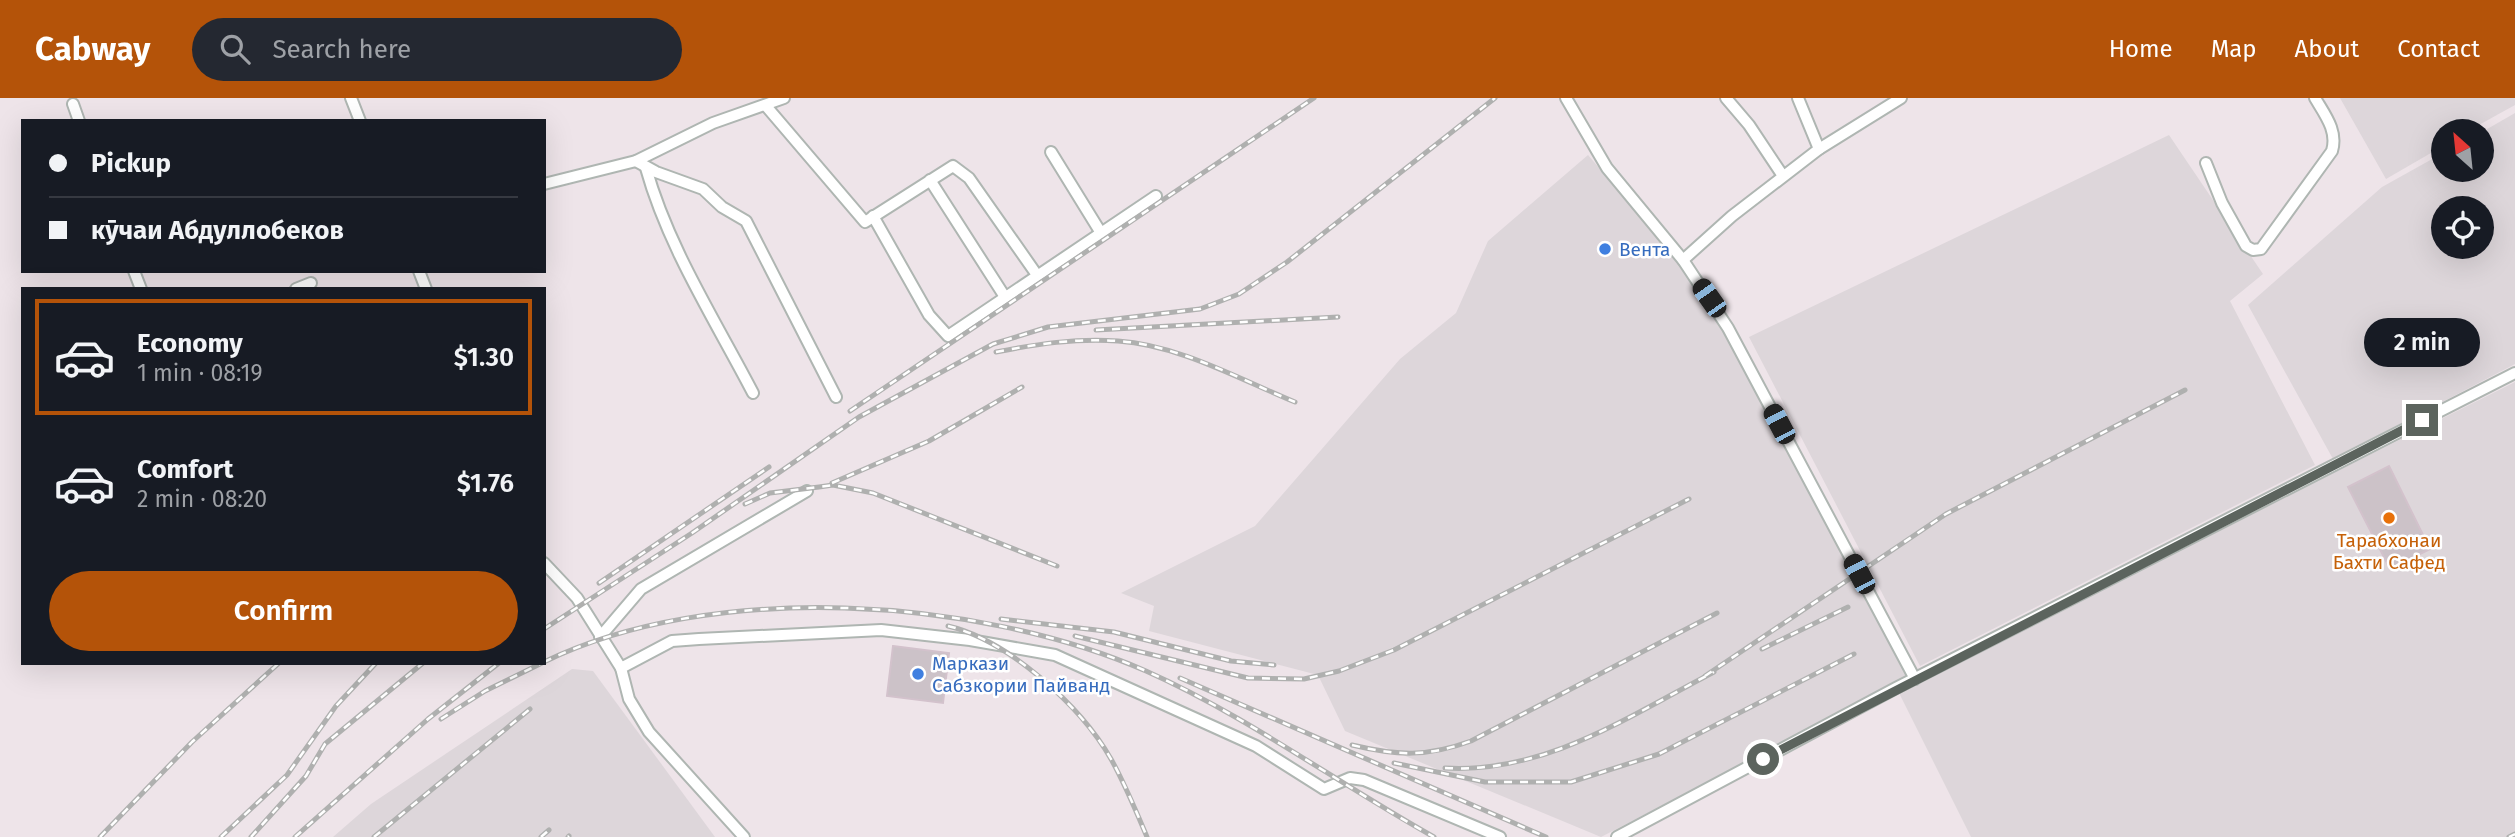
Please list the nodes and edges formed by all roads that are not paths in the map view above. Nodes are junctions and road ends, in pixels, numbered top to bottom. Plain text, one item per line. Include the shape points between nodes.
1 (351, 98) edge
2 (784, 98) edge
3 (1566, 98) edge
4 (1726, 98) edge
5 (1798, 98) edge
6 (1901, 98) edge
7 (2315, 98) edge
8 (73, 104) dead end
9 (766, 106) junction
10 (78, 119) edge
11 (359, 119) edge
12 (1819, 149) junction
13 (1051, 152) dead end
14 (636, 160) junction
15 (2206, 163) dead end
16 (646, 168) junction
17 (1783, 176) junction
18 (930, 180) junction
19 (546, 183) edge
20 (1156, 196) dead end
21 (873, 216) junction
22 (1101, 233) junction
23 (1684, 260) junction
24 (1037, 275) junction
25 (311, 284) dead end
26 (302, 287) edge
27 (1005, 297) junction
28 (2515, 373) edge
29 (754, 393) dead end
30 (836, 397) dead end
31 (807, 491) dead end
32 (546, 565) edge
33 (600, 638) junction
34 (621, 668) junction
35 (1915, 679) junction
36 (744, 837) edge
37 (1500, 837) edge
38 (1617, 837) edge

1 - 11 street
2 - 9 street
3 - 23 street via 1607,168
4 - 17 street
5 - 12 street
6 - 12 street
7 - 15 street via 2335,140 2332,151 2261,249 2246,246
8 - 10 street
9 - 14 street via 713,122
9 - 21 street via 864,222
12 - 17 street
13 - 22 street
14 - 16 street
14 - 19 street
16 - 29 street via 683,258
16 - 30 street via 703,190 746,221
17 - 23 street
18 - 21 street
18 - 24 street via 953,166 969,178
18 - 27 street
20 - 22 street
21 - 27 street via 929,315 948,336
22 - 24 street
23 - 35 street via 1728,328
24 - 27 street
25 - 26 street
28 - 35 street
31 - 33 street via 641,589
32 - 33 street via 577,598
33 - 34 street
34 - 36 street via 629,699 649,732
34 - 37 street via 672,642 881,630 1055,655 1256,746 1324,789 1350,778 1364,780
35 - 38 street

